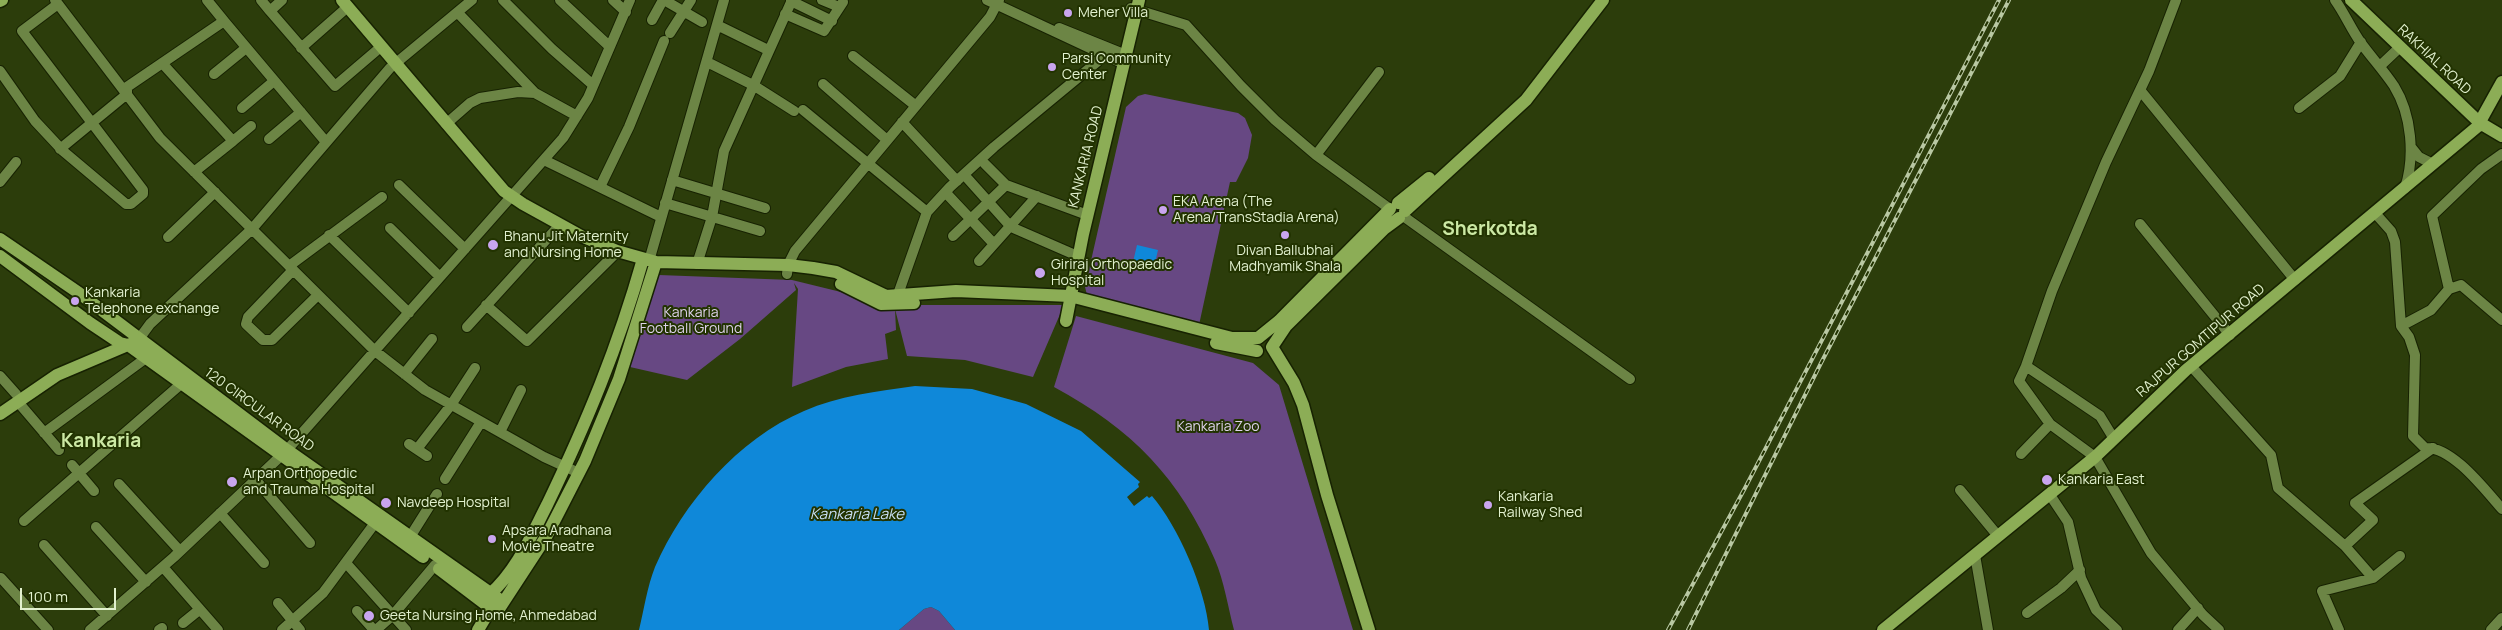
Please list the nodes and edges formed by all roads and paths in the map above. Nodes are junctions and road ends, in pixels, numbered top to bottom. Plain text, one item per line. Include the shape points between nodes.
1 (207, 0) edge
2 (261, 0) edge
3 (282, 0) edge
4 (333, 0) edge
5 (472, 0) edge
6 (503, 0) edge
7 (560, 0) edge
8 (613, 0) edge
9 (630, 0) edge
10 (663, 0) edge
11 (691, 0) edge
12 (724, 0) edge
13 (822, 0) edge
14 (1593, 0) edge
15 (1603, 0) edge
16 (2176, 0) edge
17 (2334, 0) edge
18 (2351, 0) edge
19 (791, 1) edge
20 (57, 2) edge
21 (995, 2) edge
22 (1135, 4) edge
23 (342, 6) edge
24 (270, 11) junction
25 (626, 12) junction
26 (683, 12) junction
27 (458, 13) junction
28 (785, 14) junction
29 (652, 20) dead end
30 (832, 20) junction
31 (224, 21) junction
32 (702, 22) dead end
33 (717, 26) junction
34 (2361, 42) junction
35 (610, 46) junction
36 (246, 48) junction
37 (301, 48) junction
38 (2399, 48) junction
39 (768, 50) junction
40 (376, 51) junction
41 (1102, 55) junction
42 (853, 56) dead end
43 (1122, 58) junction
44 (707, 62) junction
45 (162, 63) junction
46 (393, 66) junction
47 (2380, 66) junction
48 (0, 71) edge
49 (1379, 72) dead end
50 (214, 74) dead end
51 (274, 81) junction
52 (2502, 82) edge
53 (824, 84) dead end
54 (593, 85) junction
55 (753, 85) junction
56 (2140, 90) junction
57 (535, 92) junction
58 (127, 94) junction
59 (916, 106) junction
60 (1513, 107) junction
61 (242, 108) dead end
62 (2299, 108) dead end
63 (301, 112) junction
64 (577, 116) junction
65 (902, 122) junction
66 (91, 123) junction
67 (446, 124) junction
68 (2478, 125) junction
69 (251, 126) dead end
70 (2502, 136) edge
71 (269, 139) dead end
72 (887, 140) junction
73 (233, 141) junction
74 (326, 142) junction
75 (2502, 142) edge
76 (2411, 147) junction
77 (60, 149) junction
78 (2502, 154) edge
79 (1316, 155) junction
80 (544, 160) junction
81 (16, 162) dead end
82 (868, 164) junction
83 (985, 164) dead end
84 (2433, 164) junction
85 (194, 172) junction
86 (968, 179) dead end
87 (672, 180) junction
88 (957, 181) junction
89 (0, 182) edge
90 (399, 185) dead end
91 (1006, 185) junction
92 (600, 187) junction
93 (2405, 188) junction
94 (215, 192) junction
95 (716, 193) junction
96 (946, 193) junction
97 (382, 196) dead end
98 (1037, 196) junction
99 (510, 198) junction
100 (988, 202) junction
101 (665, 203) junction
102 (765, 208) dead end
103 (1398, 210) junction
104 (927, 212) junction
105 (1082, 213) junction
106 (2375, 213) junction
107 (661, 217) junction
108 (712, 217) junction
109 (970, 219) junction
110 (2140, 224) dead end
111 (1011, 227) junction
112 (390, 228) dead end
113 (252, 229) junction
114 (556, 229) junction
115 (760, 231) dead end
116 (330, 235) junction
117 (953, 236) dead end
118 (168, 237) dead end
119 (0, 239) edge
120 (994, 244) junction
121 (465, 249) junction
122 (1073, 254) junction
123 (0, 256) edge
124 (613, 256) junction
125 (979, 261) dead end
126 (648, 264) junction
127 (697, 264) junction
128 (291, 268) junction
129 (787, 269) junction
130 (440, 277) junction
131 (2295, 280) junction
132 (2449, 289) junction
133 (318, 295) junction
134 (1067, 300) junction
135 (896, 301) junction
136 (486, 305) junction
137 (409, 313) junction
138 (2502, 320) edge
139 (1066, 321) dead end
140 (2402, 326) junction
141 (467, 327) dead end
142 (2230, 334) junction
143 (1258, 338) junction
144 (129, 339) junction
145 (432, 339) dead end
146 (375, 351) junction
147 (1264, 351) junction
148 (146, 358) junction
149 (2026, 366) junction
150 (2191, 366) junction
151 (475, 368) dead end
152 (404, 374) junction
153 (0, 376) edge
154 (1630, 379) dead end
155 (182, 384) junction
156 (521, 390) dead end
157 (17, 398) junction
158 (451, 404) junction
159 (0, 406) edge
160 (0, 414) edge
161 (481, 422) junction
162 (2050, 424) junction
163 (500, 432) junction
164 (44, 433) junction
165 (2114, 439) junction
166 (1312, 446) junction
167 (2434, 447) junction
168 (59, 450) dead end
169 (283, 453) junction
170 (2021, 454) dead end
171 (427, 456) dead end
172 (2095, 457) junction
173 (72, 465) dead end
174 (565, 468) junction
175 (79, 474) junction
176 (579, 474) junction
177 (256, 479) junction
178 (445, 479) dead end
179 (119, 484) dead end
180 (1960, 490) dead end
181 (94, 491) dead end
182 (437, 494) dead end
183 (2050, 494) junction
184 (2502, 509) edge
185 (220, 513) junction
186 (24, 521) dead end
187 (375, 523) junction
188 (96, 527) dead end
189 (1998, 536) junction
190 (410, 537) junction
191 (310, 543) dead end
192 (44, 545) dead end
193 (2345, 546) junction
194 (180, 551) junction
195 (1975, 555) junction
196 (2400, 556) dead end
197 (264, 563) dead end
198 (346, 563) junction
199 (434, 565) junction
200 (163, 566) junction
201 (2080, 570) junction
202 (1, 578) dead end
203 (2373, 578) junction
204 (146, 582) junction
205 (490, 594) junction
206 (278, 602) dead end
207 (497, 608) junction
208 (2198, 608) junction
209 (200, 610) junction
210 (357, 610) dead end
211 (2027, 613) dead end
212 (107, 616) junction
213 (393, 616) junction
214 (2502, 618) edge
215 (292, 621) junction
216 (183, 623) dead end
217 (98, 628) edge
218 (1889, 628) edge
219 (48, 630) edge
220 (218, 630) edge
221 (282, 630) edge
222 (300, 630) edge
223 (375, 630) edge
224 (406, 630) edge
225 (478, 630) edge
226 (487, 630) edge
227 (1362, 630) edge
228 (1370, 630) edge
229 (1988, 630) edge
230 (2117, 630) edge
231 (2178, 630) edge
232 (2219, 630) edge
233 (2339, 630) edge
234 (2491, 630) edge

1 - 31 street
2 - 24 street
3 - 24 street
4 - 23 main road
5 - 27 street
6 - 54 street
7 - 35 street
8 - 25 street
9 - 25 street
10 - 26 street
10 - 29 street
11 - 26 street
12 - 33 street
13 - 30 street via 841,5
14 - 60 main road
15 - 60 main road via 1526,100
16 - 56 street
17 - 34 street
18 - 38 main road, RAKHIAL ROAD
19 - 28 street
19 - 30 street
20 - 58 street
20 - 66 street via 22,31
21 - 41 street
21 - 43 street
21 - 59 street via 990,17
22 - 43 main road
22 - 79 street via 1186,25 1275,120
23 - 37 street
23 - 40 main road
23 - 46 main road
24 - 37 street
25 - 35 street
26 - 32 street
26 - 92 street via 667,37
27 - 46 street
27 - 57 street
28 - 30 street via 824,31
28 - 39 street
31 - 36 street
31 - 45 street
33 - 39 street
33 - 44 street
34 - 47 street
34 - 62 street via 2340,76
35 - 54 street
36 - 50 street
36 - 51 street
37 - 40 street via 335,86
38 - 47 street
38 - 68 main road, RAKHIAL ROAD
39 - 55 street
40 - 46 main road
41 - 43 street
41 - 88 street
42 - 59 street
43 - 105 main road
43 - 134 main road, KANKARIA ROAD
44 - 55 street
44 - 87 street
45 - 58 street via 127,87
45 - 73 street
46 - 67 main road
46 - 74 street
46 - 99 main road via 500,195
47 - 76 street via 2395,88 2404,110
48 - 77 street via 35,121
49 - 79 street
51 - 61 street
51 - 63 street
52 - 68 main road, RAJPUR GOMTIPUR ROAD
53 - 72 street
54 - 64 street
55 - 82 street via 798,111
55 - 95 street via 724,150
56 - 131 street
56 - 149 street via 2056,282
57 - 64 street
57 - 67 street via 480,98
58 - 66 street
58 - 85 street via 160,138
59 - 65 street
60 - 103 main road
63 - 71 street
63 - 74 street
64 - 80 street
65 - 72 street
65 - 88 street
66 - 77 street
66 - 77 street via 143,194 131,204 126,204
67 - 99 main road
68 - 70 main road, RAKHIAL ROAD
68 - 75 main road, RAKHIAL ROAD
68 - 84 main road, RAJPUR GOMTIPUR ROAD
69 - 73 street
72 - 82 street
73 - 85 street
74 - 113 street
76 - 84 street via 2419,157
76 - 93 street
78 - 132 street via 2481,169 2432,216
79 - 103 street
80 - 92 street
80 - 99 street
81 - 89 street
82 - 104 street
82 - 129 street via 795,251
83 - 91 street
84 - 93 main road, RAJPUR GOMTIPUR ROAD
85 - 94 street
86 - 100 street
87 - 95 street
87 - 101 street
88 - 96 street
90 - 121 street
91 - 98 street
91 - 100 street
92 - 107 street
93 - 106 main road, RAJPUR GOMTIPUR ROAD
94 - 113 street
94 - 118 street
95 - 102 street
95 - 108 street
96 - 104 street
96 - 109 street
97 - 116 street
98 - 105 street
98 - 111 street
99 - 114 main road
99 - 121 street
99 - 126 main road via 581,236
100 - 109 street
100 - 111 street
101 - 107 street
101 - 108 street
103 - 143 main road
103 - 147 main road via 1384,230
103 - 154 street
104 - 135 street
105 - 122 main road
106 - 131 main road, RAJPUR GOMTIPUR ROAD
106 - 140 street via 2391,231 2395,242
107 - 126 street
108 - 115 street
108 - 127 street
109 - 117 street
109 - 120 street
110 - 142 street
111 - 120 street
111 - 122 street
112 - 130 street
113 - 128 street
113 - 144 street via 150,324
114 - 124 main road
114 - 136 street
116 - 128 street
116 - 137 street
119 - 144 main road, 120 CIRCULAR ROAD via 78,293
120 - 125 street
121 - 130 street
122 - 134 main road
123 - 144 main road, 120 CIRCULAR ROAD
124 - 126 main road
124 - 136 street via 527,341
126 - 127 main road
126 - 129 main road
126 - 174 main road via 606,375
126 - 176 main road via 619,379
127 - 129 main road
128 - 133 street
128 - 133 street via 248,317 246,324 263,340 272,340
129 - 135 main road via 833,281 881,304
130 - 137 street
131 - 142 main road, RAJPUR GOMTIPUR ROAD
132 - 138 street via 2461,285
132 - 140 street via 2431,310
133 - 146 street
134 - 135 main road
134 - 139 main road, KANKARIA ROAD
134 - 143 main road via 1232,338
134 - 147 main road via 1230,347
136 - 141 street
137 - 146 street
140 - 167 street via 2415,355 2413,436 2425,448
142 - 150 main road, RAJPUR GOMTIPUR ROAD
143 - 147 main road via 1267,338
144 - 148 main road, 120 CIRCULAR ROAD
144 - 157 main road
144 - 169 main road, 120 CIRCULAR ROAD
145 - 152 street
146 - 152 street
146 - 169 street
147 - 166 main road via 1294,383 1303,405
148 - 155 main road, 120 CIRCULAR ROAD
148 - 164 street
149 - 162 street via 2019,381
149 - 165 street via 2100,416
150 - 165 main road, RAJPUR GOMTIPUR ROAD
150 - 193 street via 2271,455 2278,488
151 - 158 street
152 - 158 street
153 - 157 street
155 - 169 main road, 120 CIRCULAR ROAD
155 - 175 street
156 - 163 street
157 - 159 main road
157 - 160 main road
157 - 164 street
158 - 161 street
158 - 171 street via 413,446
161 - 163 street
161 - 178 street
162 - 170 street
162 - 172 street
163 - 174 street
164 - 168 street
165 - 172 main road, RAJPUR GOMTIPUR ROAD
166 - 227 main road
166 - 228 main road
167 - 184 street via 2448,454
167 - 193 street via 2355,503 2373,520
169 - 177 street
169 - 187 main road, 120 CIRCULAR ROAD
169 - 190 main road, 120 CIRCULAR ROAD
172 - 183 main road, RAJPUR GOMTIPUR ROAD
172 - 208 street via 2151,553
173 - 175 street
174 - 176 street
174 - 205 main road via 532,536 502,583
175 - 181 street
175 - 186 street
176 - 207 main road via 546,537
177 - 185 street
177 - 191 street
179 - 194 street
180 - 189 street
182 - 190 street
183 - 189 main road, RAJPUR GOMTIPUR ROAD
183 - 201 street via 2068,522
185 - 194 street
185 - 197 street
187 - 198 street
187 - 199 main road, 120 CIRCULAR ROAD
188 - 204 street
189 - 195 main road, RAJPUR GOMTIPUR ROAD
190 - 205 main road, 120 CIRCULAR ROAD
192 - 212 street
193 - 203 street
194 - 200 street
195 - 218 main road, RAJPUR GOMTIPUR ROAD
195 - 229 street
196 - 203 street
198 - 213 street
198 - 215 street via 324,593
199 - 207 main road, 120 CIRCULAR ROAD
199 - 213 street
200 - 204 street
200 - 209 street
201 - 211 street
201 - 230 street via 2096,610
202 - 219 street
203 - 233 street via 2322,590
204 - 212 street
205 - 207 main road
206 - 215 street
207 - 225 main road
207 - 226 main road
208 - 231 street
208 - 232 street
209 - 216 street
209 - 220 street
210 - 223 street
212 - 217 street
213 - 223 street
213 - 224 street
214 - 234 street
215 - 221 street
215 - 222 street

